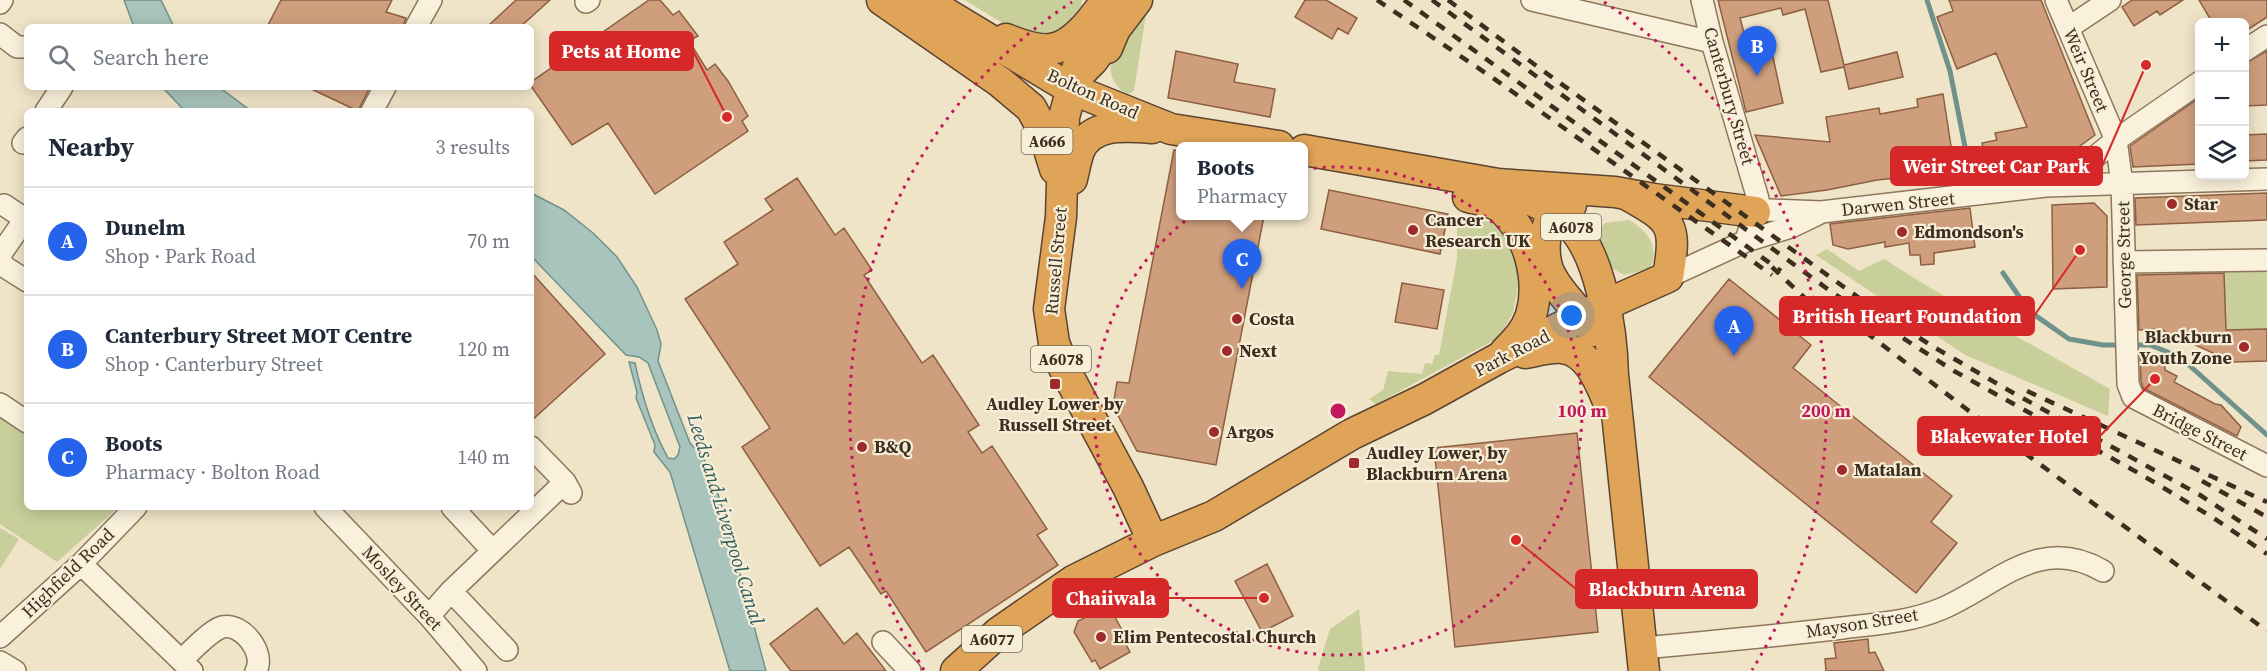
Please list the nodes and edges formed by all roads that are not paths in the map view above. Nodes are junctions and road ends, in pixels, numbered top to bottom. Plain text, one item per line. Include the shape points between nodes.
1 (431, 0) edge
2 (882, 0) edge
3 (924, 0) edge
4 (1137, 0) edge
5 (1532, 0) edge
6 (1702, 0) edge
7 (2056, 0) edge
8 (2110, 0) edge
9 (1104, 17) edge
10 (956, 19) junction
11 (418, 24) edge
12 (2068, 28) junction
13 (0, 34) edge
14 (2267, 36) edge
15 (1712, 42) junction
16 (24, 47) edge
17 (2249, 48) edge
18 (1067, 81) junction
19 (1000, 82) junction
20 (2195, 85) edge
21 (60, 90) edge
22 (383, 90) edge
23 (1111, 105) junction
24 (48, 108) edge
25 (374, 108) edge
26 (1171, 129) junction
27 (2116, 140) junction
28 (1249, 142) edge
29 (1308, 151) edge
30 (1354, 160) junction
31 (2267, 179) edge
32 (1498, 184) junction
33 (2122, 184) junction
34 (2046, 186) junction
35 (1621, 193) junction
36 (1, 204) edge
37 (1751, 205) junction
38 (1821, 212) junction
39 (1556, 213) junction
40 (1061, 216) junction
41 (24, 218) edge
42 (24, 220) edge
43 (1746, 240) junction
44 (0, 255) edge
45 (0, 260) edge
46 (2267, 261) edge
47 (2124, 262) junction
48 (24, 279) edge
49 (1661, 281) junction
50 (1594, 310) junction
51 (1498, 358) junction
52 (1613, 375) junction
53 (2133, 397) joint
54 (0, 404) edge
55 (24, 420) edge
56 (1618, 423) junction
57 (534, 450) edge
58 (2267, 466) edge
59 (1128, 487) junction
60 (133, 510) edge
61 (328, 510) edge
62 (455, 510) edge
63 (1214, 516) junction
64 (1153, 541) junction
65 (492, 550) junction
66 (81, 564) junction
67 (2103, 571) dead end
68 (450, 591) junction
69 (429, 616) junction
70 (0, 637) edge
71 (883, 642) dead end
72 (507, 650) dead end
73 (1643, 660) edge
74 (0, 662) edge
75 (187, 666) edge
76 (15, 671) edge
77 (256, 671) edge
78 (476, 671) edge
79 (910, 671) edge
80 (956, 671) edge

1 - 11 street
2 - 19 highway, Bolton Road / A666
3 - 10 highway, Bolton Road
4 - 9 highway
5 - 15 street
6 - 15 street, Canterbury Street
7 - 12 street, Weir Street
8 - 12 street
9 - 10 highway via 1075,39 1050,50 1031,49
9 - 18 highway via 1088,66
9 - 23 highway via 1103,84
10 - 18 highway, Bolton Road
12 - 27 street, Weir Street
13 - 16 street via 17,47
14 - 17 street
15 - 37 street, Canterbury Street
18 - 19 highway
18 - 23 highway, Bolton Road
18 - 40 highway, Russell Street / A6078
19 - 40 highway, Bolton Road / A666 via 1031,108 1043,130 1054,161
20 - 27 street, Darwen Street
21 - 24 street
22 - 25 street
23 - 26 highway, Bolton Road
26 - 28 highway, Bolton Road
26 - 40 highway via 1120,125 1095,134 1080,150
27 - 33 street, Weir Street
27 - 34 street, Darwen Street via 2080,169
29 - 30 highway
30 - 32 highway
30 - 51 highway via 1368,176 1501,207 1522,234 1532,272 1533,303 1521,336
31 - 33 street, Darwen Street
32 - 35 highway
32 - 39 highway, A6078
33 - 34 street, Darwen Street
33 - 47 street, George Street
34 - 38 street, Darwen Street
35 - 37 highway
35 - 39 highway via 1585,197
35 - 49 highway via 1652,208 1667,221 1673,246
36 - 41 street
37 - 38 street via 1770,210
37 - 43 street
38 - 43 street, Park Road via 1791,227
39 - 50 highway, A6078 via 1584,244
39 - 50 highway via 1546,234 1547,265 1552,279
40 - 59 highway, Russell Street / A6078 via 1049,309 1054,343
42 - 44 street
43 - 49 street, Park Road
45 - 48 street
46 - 47 street
47 - 53 street, George Street via 2126,360
49 - 50 highway, Park Road
49 - 52 highway via 1624,326
50 - 51 highway, Park Road
50 - 52 highway via 1593,332
51 - 56 highway via 1561,348 1575,351 1601,385
51 - 63 highway, Park Road / A6077 via 1352,434
52 - 56 highway
53 - 58 street, Bridge Street
54 - 55 street
56 - 73 highway
57 - 65 street via 568,488
59 - 63 highway, Russell Street / A6078 via 1179,519
59 - 64 highway, Russell Street / A6078
60 - 66 street, Highfield Road
61 - 69 street, Mosley Street
62 - 65 street
63 - 64 highway, Park Road / A6077
64 - 80 highway, A6077 via 1073,581 999,632
65 - 68 street
66 - 70 street, Highfield Road
66 - 75 street
67 - 73 street, Mayson Street via 2089,563 2044,558 2020,565 1941,609 1907,620 1787,635
68 - 69 street
68 - 72 street
69 - 78 street, Mosley Street
71 - 79 street
74 - 76 street
75 - 77 street via 216,630 227,627 240,631 257,651

